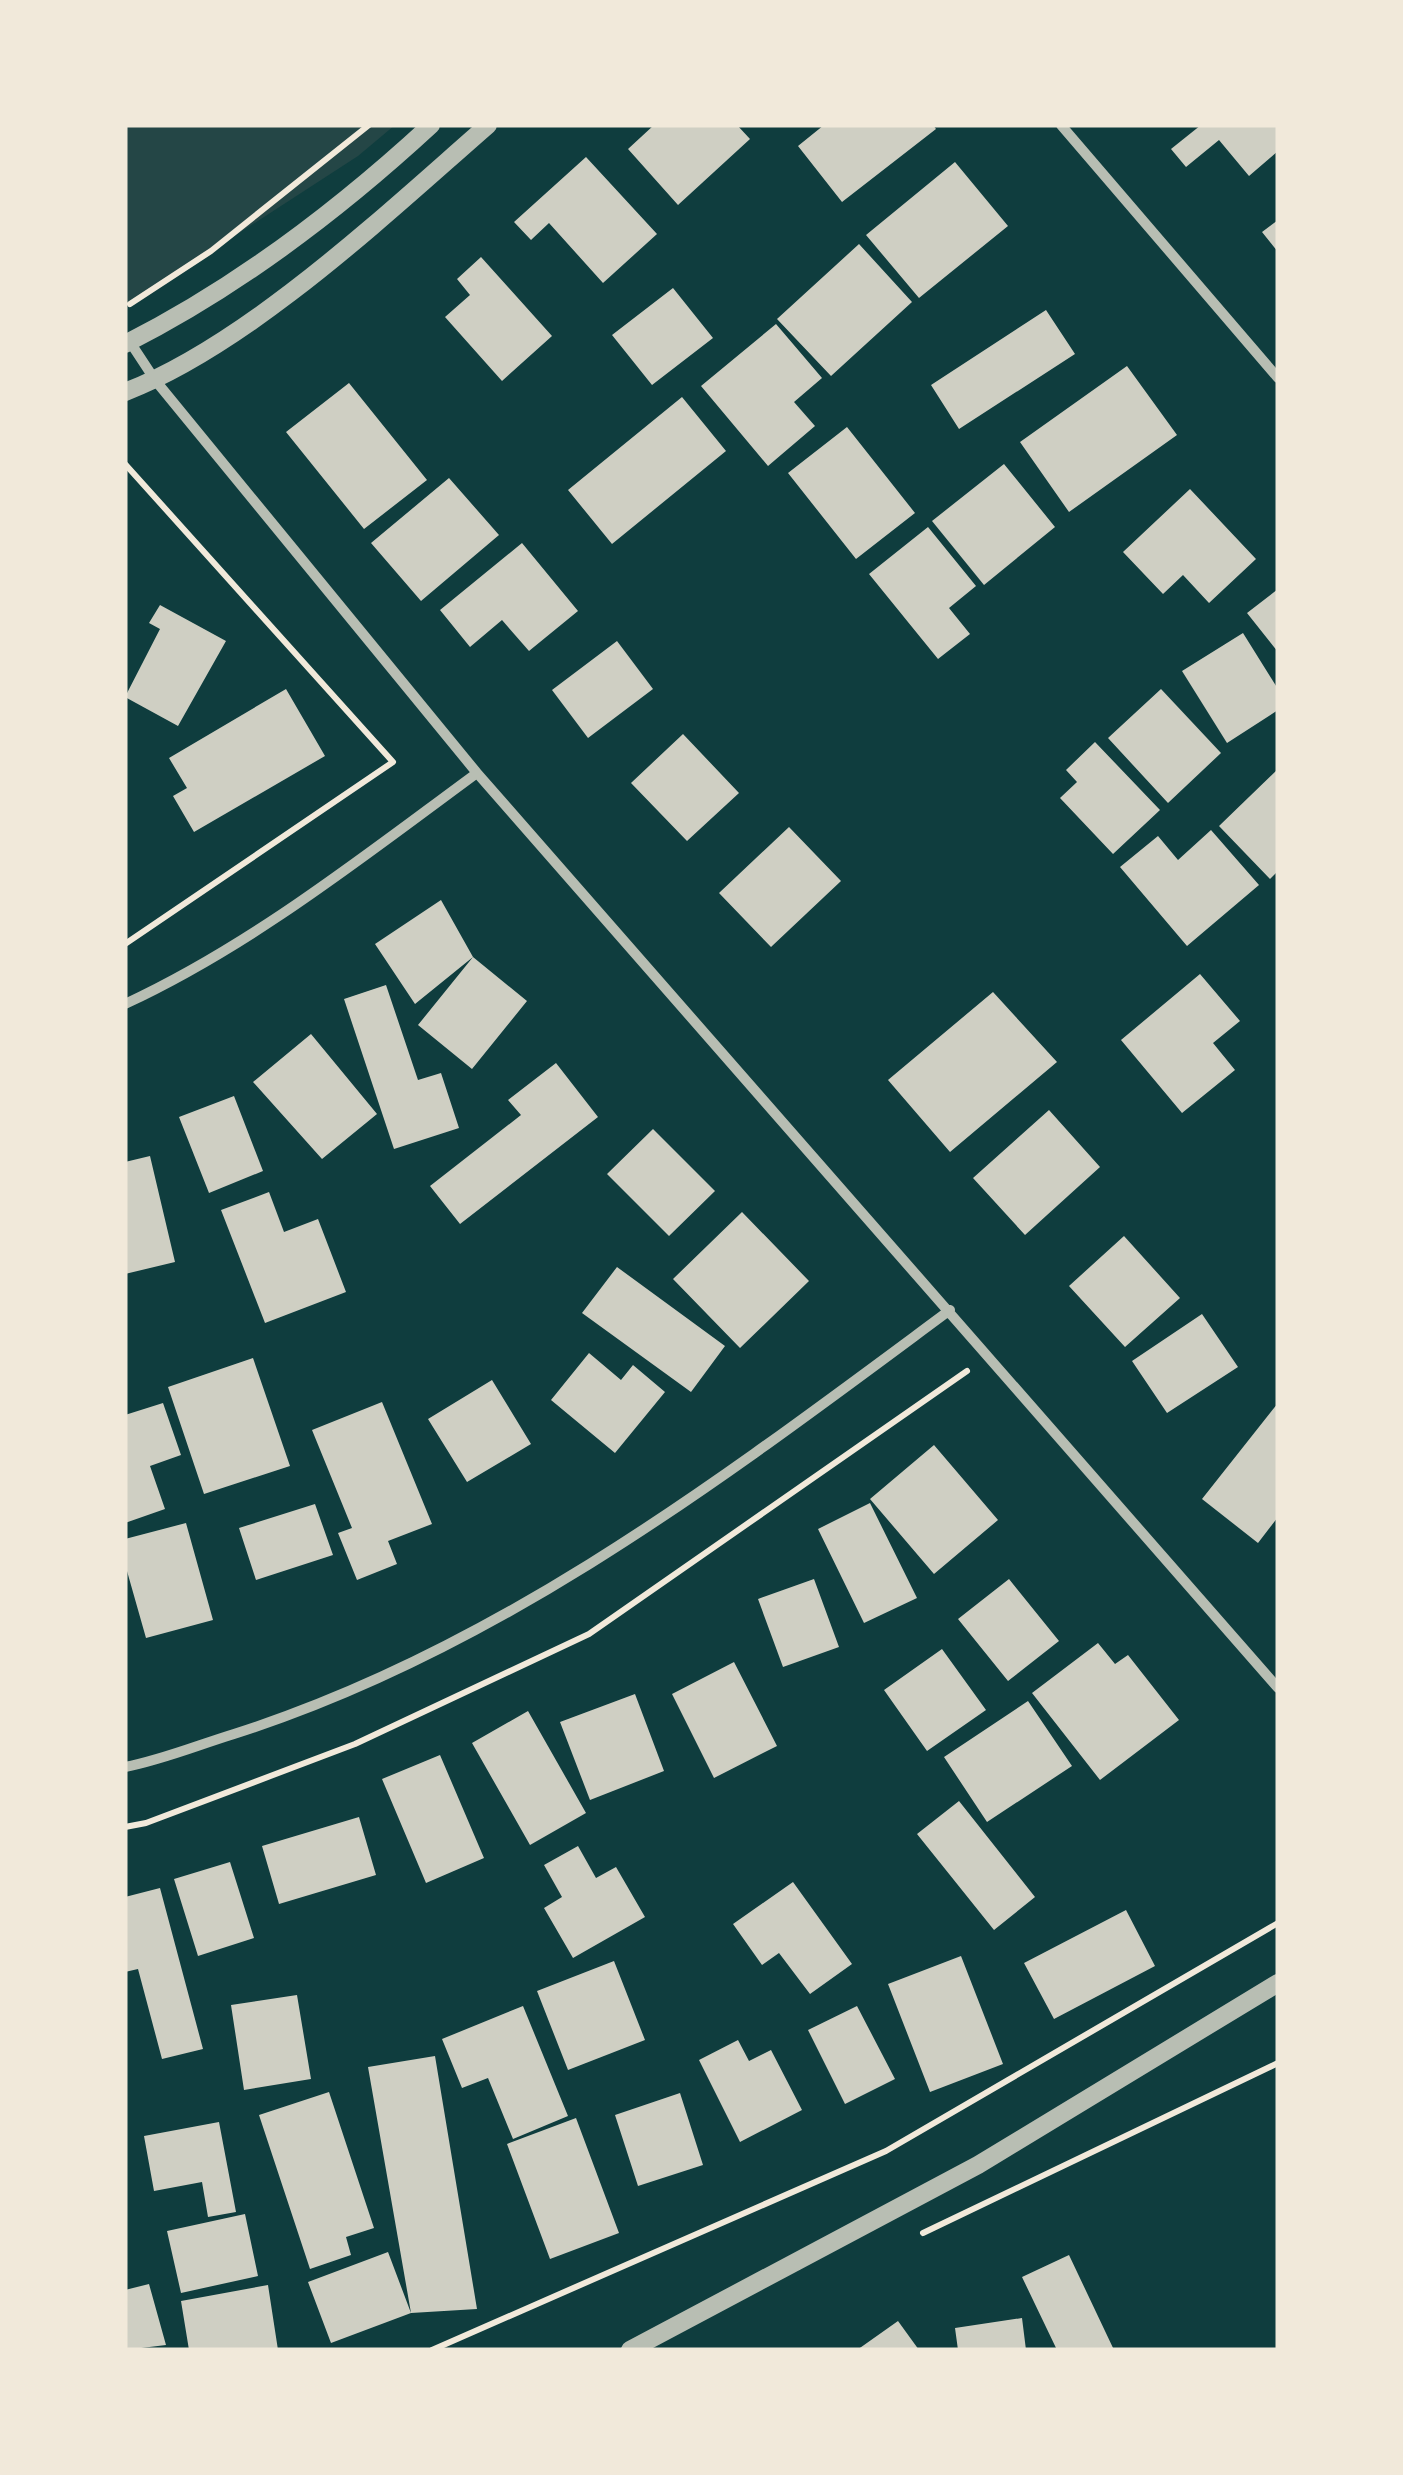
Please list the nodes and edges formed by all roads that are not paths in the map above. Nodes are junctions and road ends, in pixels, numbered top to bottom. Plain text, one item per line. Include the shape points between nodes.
1 (431, 125) edge
2 (488, 125) edge
3 (1061, 125) edge
4 (128, 343) edge
5 (1278, 378) edge
6 (156, 380) junction
7 (125, 392) edge
8 (477, 773) junction
9 (125, 1004) edge
10 (950, 1310) junction
11 (1278, 1688) edge
12 (125, 1767) edge
13 (1278, 1983) edge
14 (630, 2350) edge

1 - 4 street via 279,250
2 - 6 street via 306,279
3 - 5 street
4 - 6 street
6 - 7 street
6 - 8 street
8 - 9 street via 194,972
8 - 10 street
10 - 11 street
10 - 12 street via 733,1472 475,1634 317,1707
13 - 14 street via 978,2166

